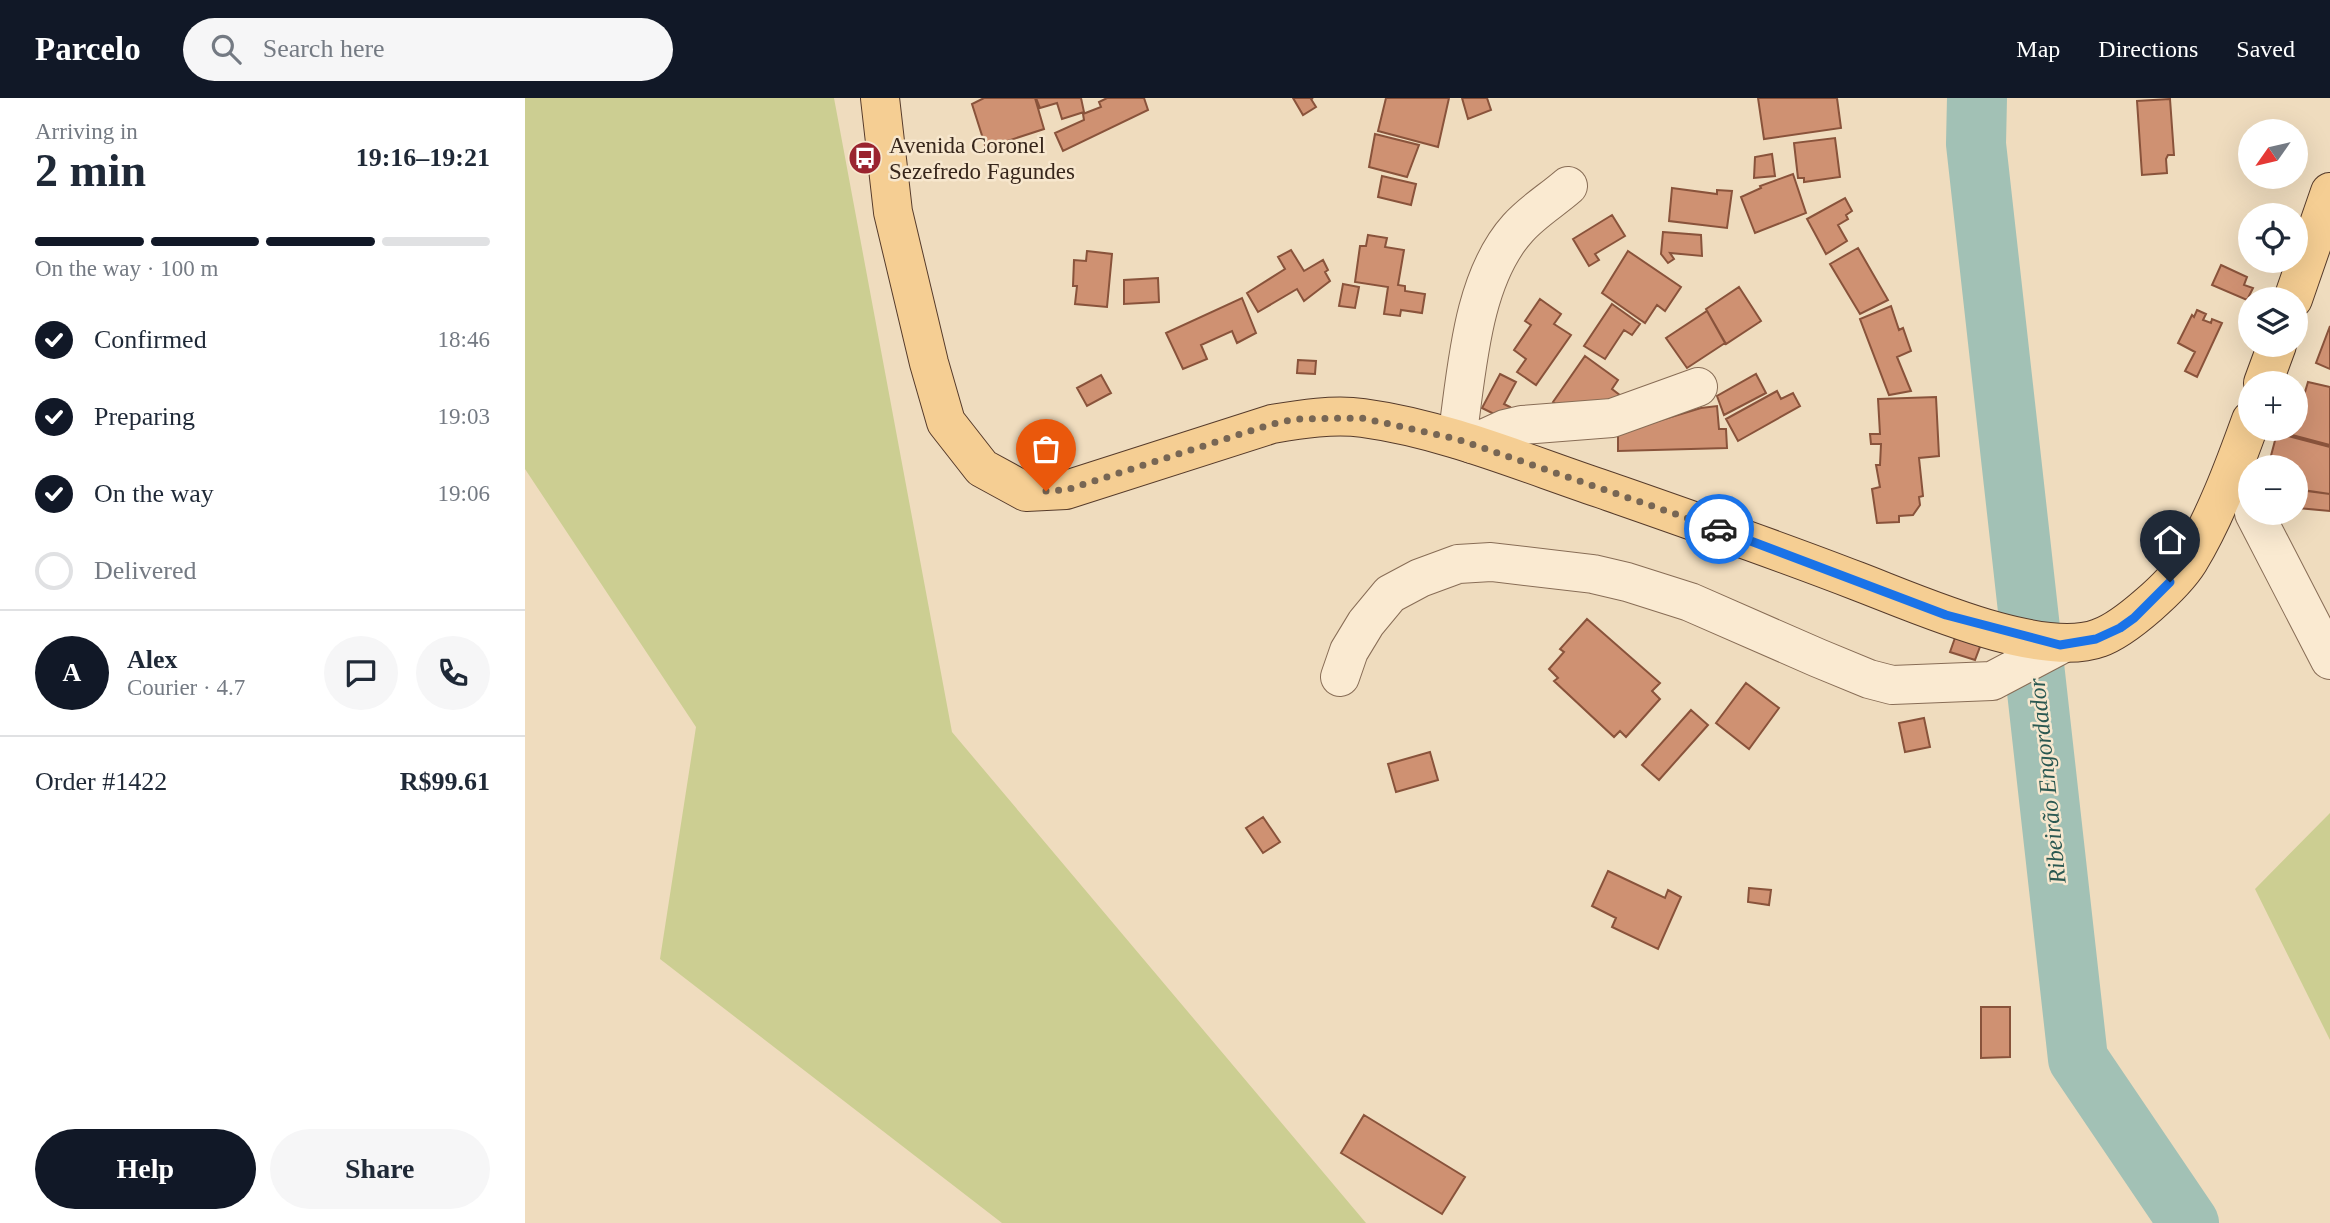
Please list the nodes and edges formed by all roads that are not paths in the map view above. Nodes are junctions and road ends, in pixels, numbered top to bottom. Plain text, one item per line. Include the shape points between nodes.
1 (880, 98) edge
2 (1568, 186) dead end
3 (2330, 192) edge
4 (2297, 287) edge
5 (1698, 387) dead end
6 (2243, 441) edge
7 (1464, 442) junction
8 (2232, 471) junction
9 (2238, 482) edge
10 (2260, 525) edge
11 (2060, 645) junction
12 (2330, 660) edge
13 (1340, 677) dead end

1 - 7 main road via 893,212 929,363 946,422 982,468 1026,492 1066,490 1296,419 1362,418
2 - 7 street via 1518,228 1489,272 1471,342
3 - 4 main road
5 - 7 street via 1612,418 1522,425
6 - 8 main road
7 - 11 main road via 1756,542 1946,615
8 - 9 street
8 - 11 main road via 2188,563 2134,618 2096,639
10 - 12 street
11 - 13 street via 1993,681 1892,685 1690,602 1627,582 1491,562 1458,564 1390,594 1349,651

